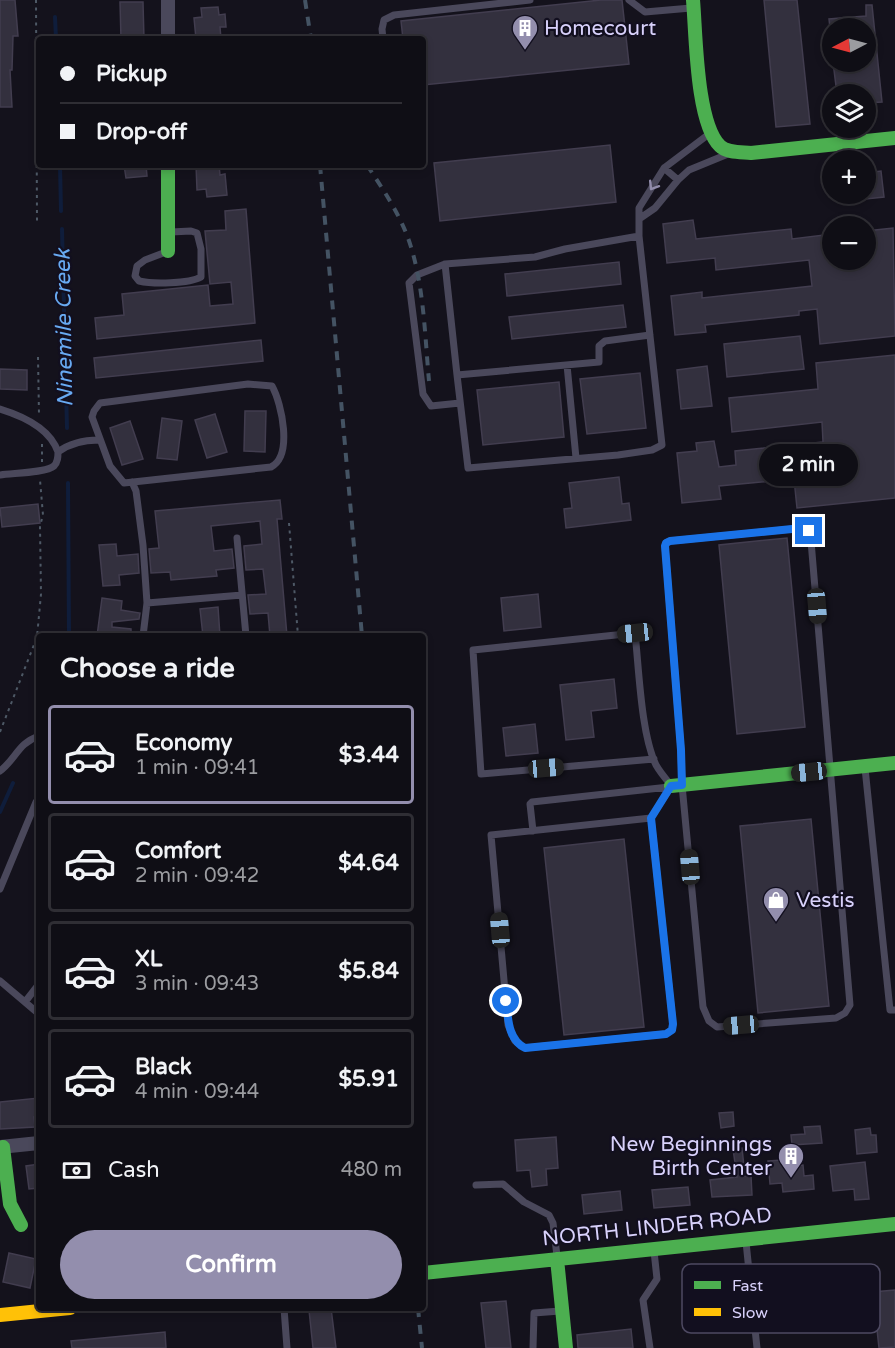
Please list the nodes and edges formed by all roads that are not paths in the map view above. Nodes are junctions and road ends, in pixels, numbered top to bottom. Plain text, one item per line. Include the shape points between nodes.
1 (168, 0) edge
2 (530, 0) edge
3 (629, 0) edge
4 (693, 4) edge
5 (168, 36) edge
6 (383, 36) edge
7 (711, 133) junction
8 (895, 138) edge
9 (732, 152) junction
10 (168, 168) edge
11 (664, 168) junction
12 (678, 180) junction
13 (639, 219) junction
14 (168, 232) junction
15 (639, 236) junction
16 (168, 251) joint
17 (445, 264) junction
18 (650, 335) junction
19 (567, 365) junction
20 (457, 375) junction
21 (460, 403) junction
22 (0, 409) edge
23 (99, 440) junction
24 (58, 452) junction
25 (576, 458) junction
26 (0, 475) edge
27 (132, 482) junction
28 (237, 538) dead end
29 (242, 595) junction
30 (147, 603) junction
31 (143, 633) edge
32 (246, 633) edge
33 (36, 737) edge
34 (654, 759) junction
35 (895, 764) edge
36 (865, 766) junction
37 (830, 770) junction
38 (0, 771) edge
39 (677, 786) junction
40 (36, 802) edge
41 (651, 818) junction
42 (533, 831) junction
43 (0, 889) edge
44 (0, 981) edge
45 (36, 988) edge
46 (25, 1002) junction
47 (895, 1010) edge
48 (36, 1011) edge
49 (36, 1143) edge
50 (2, 1147) edge
51 (476, 1185) dead end
52 (895, 1224) edge
53 (21, 1225) dead end
54 (746, 1239) junction
55 (654, 1249) junction
56 (557, 1259) junction
57 (749, 1264) edge
58 (426, 1273) edge
59 (562, 1310) junction
60 (44, 1311) edge
61 (284, 1311) edge
62 (0, 1316) edge
63 (755, 1333) edge
64 (287, 1348) edge
65 (533, 1348) edge
66 (566, 1348) edge
67 (650, 1348) edge
68 (757, 1348) edge

1 - 5 street
2 - 6 lane via 394,15 384,20
3 - 4 lane via 645,12
4 - 7 street via 704,114
7 - 9 street via 719,145
7 - 11 lane
8 - 9 street
9 - 12 lane via 689,170
10 - 14 street
11 - 12 lane
11 -> 13 lane via 639,208
12 - 13 lane via 656,208
13 - 15 lane
14 - 16 street
14 - 16 lane via 197,232 201,277 139,281 135,276 137,266
15 - 17 lane via 535,257
15 - 18 lane
17 - 20 lane
17 - 21 lane via 417,275 409,283 423,394 431,406
18 - 19 lane via 605,341 599,346 599,362
18 - 25 lane via 662,445 652,450
19 - 20 lane
19 - 25 lane
20 - 21 lane
21 - 25 lane via 468,468
22 - 24 lane via 40,428
23 - 24 lane via 77,442
23 - 27 lane via 114,473 124,483
23 - 27 lane via 92,417 97,406 106,401 248,384 272,387 284,442 284,452 276,464
24 - 26 lane via 55,465
27 - 30 lane via 143,545
28 - 29 lane
29 - 30 lane
29 - 32 lane
30 - 31 lane
33 - 38 lane via 20,747
34 - 34 lane via 647,738 635,633 473,650 481,774
34 - 39 lane
35 - 36 street
36 - 37 street
36 - 47 lane via 890,1010
37 - 39 street
37 - 39 lane via 850,1005 836,1018 717,1027 709,1021 703,1007
37 - 39 lane via 810,535 806,529 791,529 666,543
39 - 41 lane
39 - 42 lane via 532,802
40 - 43 lane
41 - 42 lane
41 - 42 lane via 672,1030 666,1034 525,1048 515,1041 508,1025 491,835
44 - 46 lane
45 - 46 lane
46 - 48 lane
49 - 50 street
50 - 53 street via 10,1204
51 - 56 lane via 503,1184 524,1203 549,1215
52 - 54 street, NORTH LINDER ROAD
54 - 55 street, NORTH LINDER ROAD
54 - 57 lane
55 - 56 street, NORTH LINDER ROAD
55 - 67 lane via 657,1279 644,1300
56 - 58 street, NORTH LINDER ROAD
56 - 59 street
59 - 65 lane via 534,1313
59 - 66 street
60 - 62 street
61 - 64 lane
63 - 68 lane

